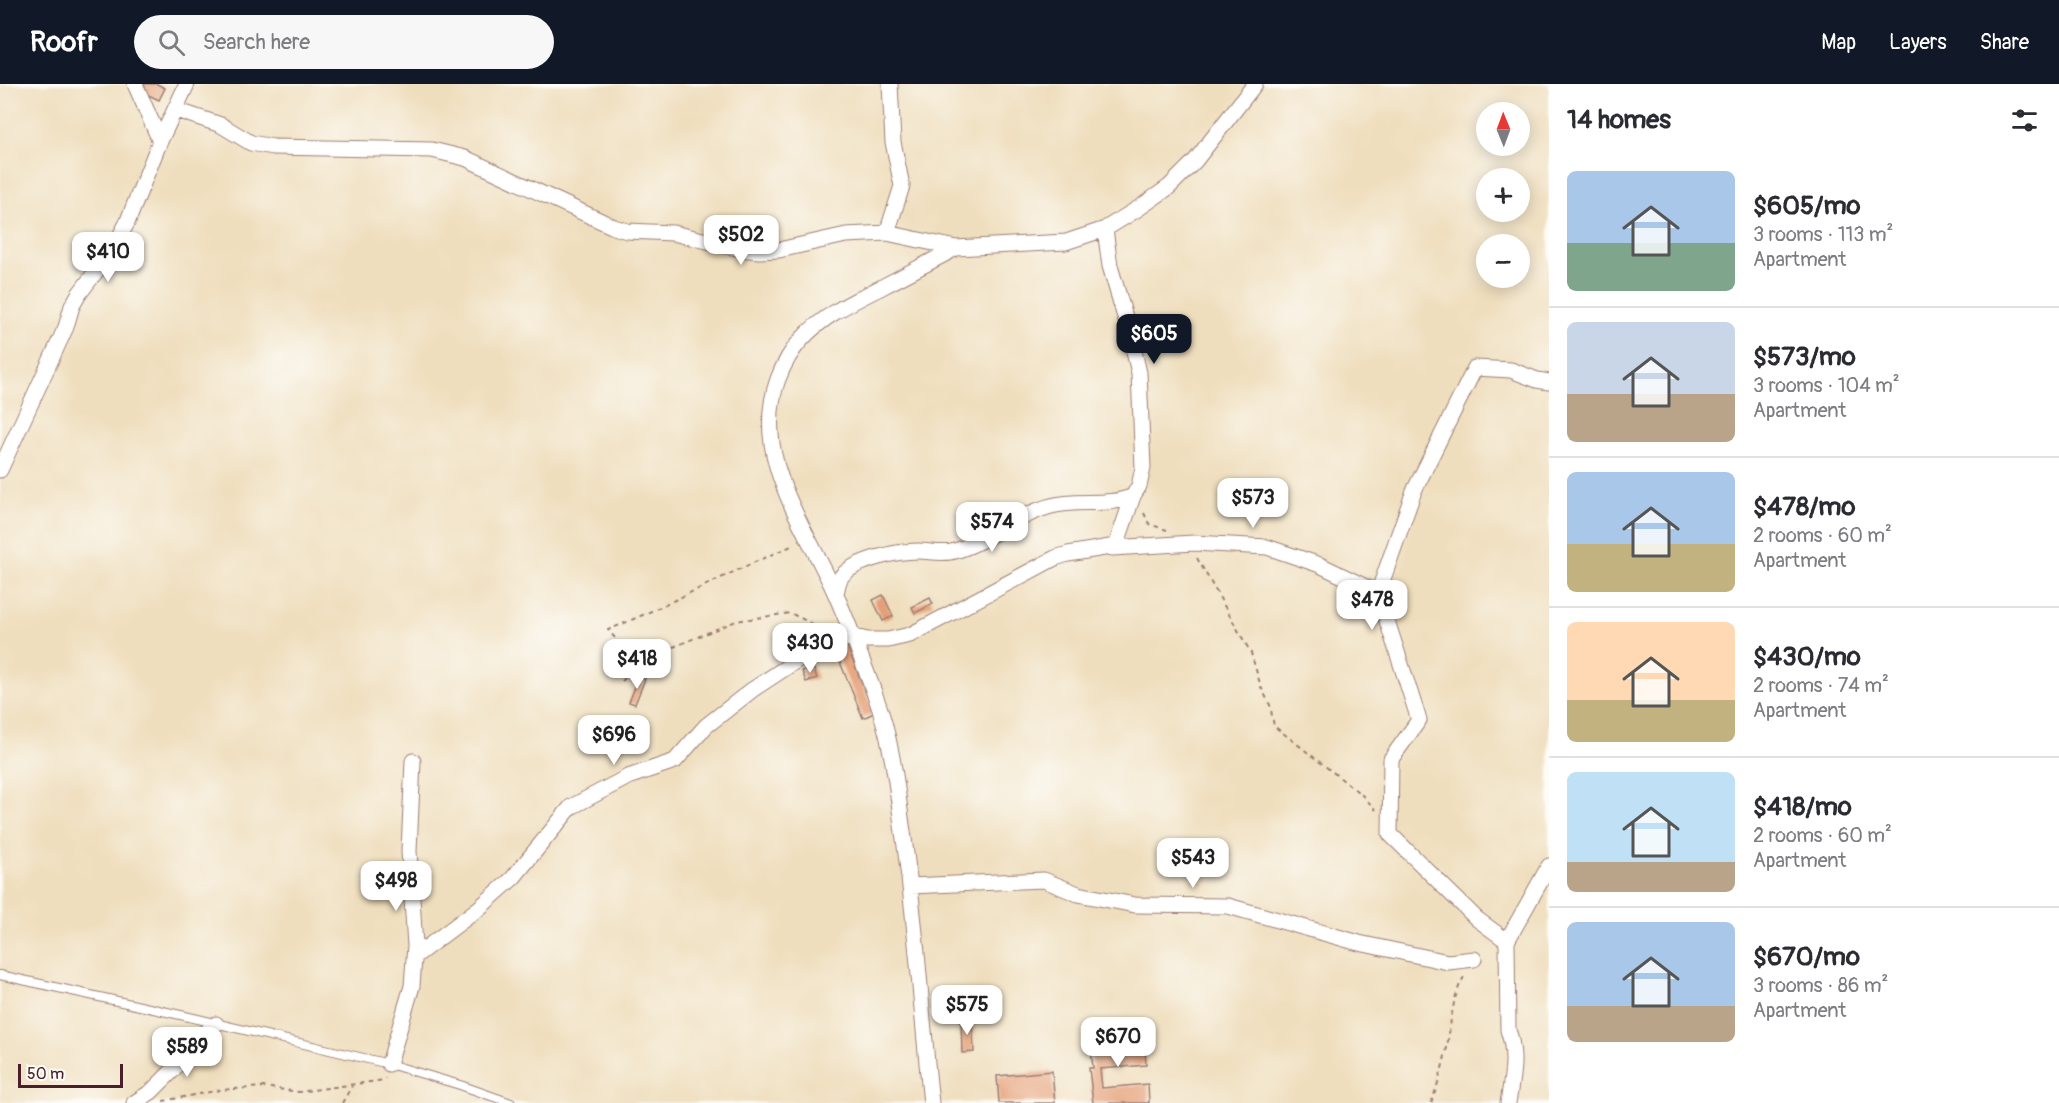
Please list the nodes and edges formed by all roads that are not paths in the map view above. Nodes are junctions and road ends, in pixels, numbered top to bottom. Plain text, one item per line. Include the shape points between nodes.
1 (135, 84) edge
2 (187, 84) edge
3 (890, 84) edge
4 (1255, 84) edge
5 (176, 110) junction
6 (160, 141) junction
7 (1105, 229) junction
8 (887, 233) junction
9 (956, 248) junction
10 (1549, 381) edge
11 (0, 470) edge
12 (1133, 496) junction
13 (1112, 548) junction
14 (1377, 593) junction
15 (836, 594) junction
16 (850, 631) junction
17 (413, 761) dead end
18 (1549, 866) edge
19 (911, 886) junction
20 (1507, 941) junction
21 (414, 957) junction
22 (1474, 959) road end
23 (0, 975) edge
24 (216, 1024) junction
25 (389, 1064) junction
26 (134, 1103) edge
27 (511, 1103) edge
28 (931, 1103) edge
29 (1508, 1103) edge

1 - 6 street
2 - 5 street
3 - 8 street via 893,142 902,186
4 - 7 street via 1195,161 1169,187
5 - 6 street
5 - 8 street via 221,125 251,143 273,147 447,152 627,231 673,233 759,251 846,235
6 - 11 street via 128,223 72,306 63,335
7 - 9 street via 1066,242
7 - 12 street via 1110,266 1139,374 1143,468
8 - 9 street
9 - 15 street via 821,322 801,340 779,377 770,419 778,475
10 - 14 street via 1511,369 1475,368 1414,491
12 - 13 street via 1119,542
12 - 15 street via 1122,501 1050,506 954,552 886,555 845,573 839,579
13 - 14 street via 1184,544 1267,547 1320,565
13 - 16 street via 1056,558 910,635 867,640
14 - 20 street via 1419,720 1391,759 1390,834 1477,919
15 - 16 street
16 - 19 street via 890,738
16 - 21 street via 752,690 706,726 675,761 628,777 571,807 513,878
17 - 21 street via 410,851
18 - 20 street
19 - 22 street via 1044,880 1078,894 1135,905 1228,906 1359,943 1448,962
19 - 28 street
20 - 29 street via 1508,1030 1514,1061
21 - 25 street via 412,986
23 - 24 lane
24 - 25 lane
24 - 26 street via 186,1048 173,1070 151,1092
25 - 27 lane

